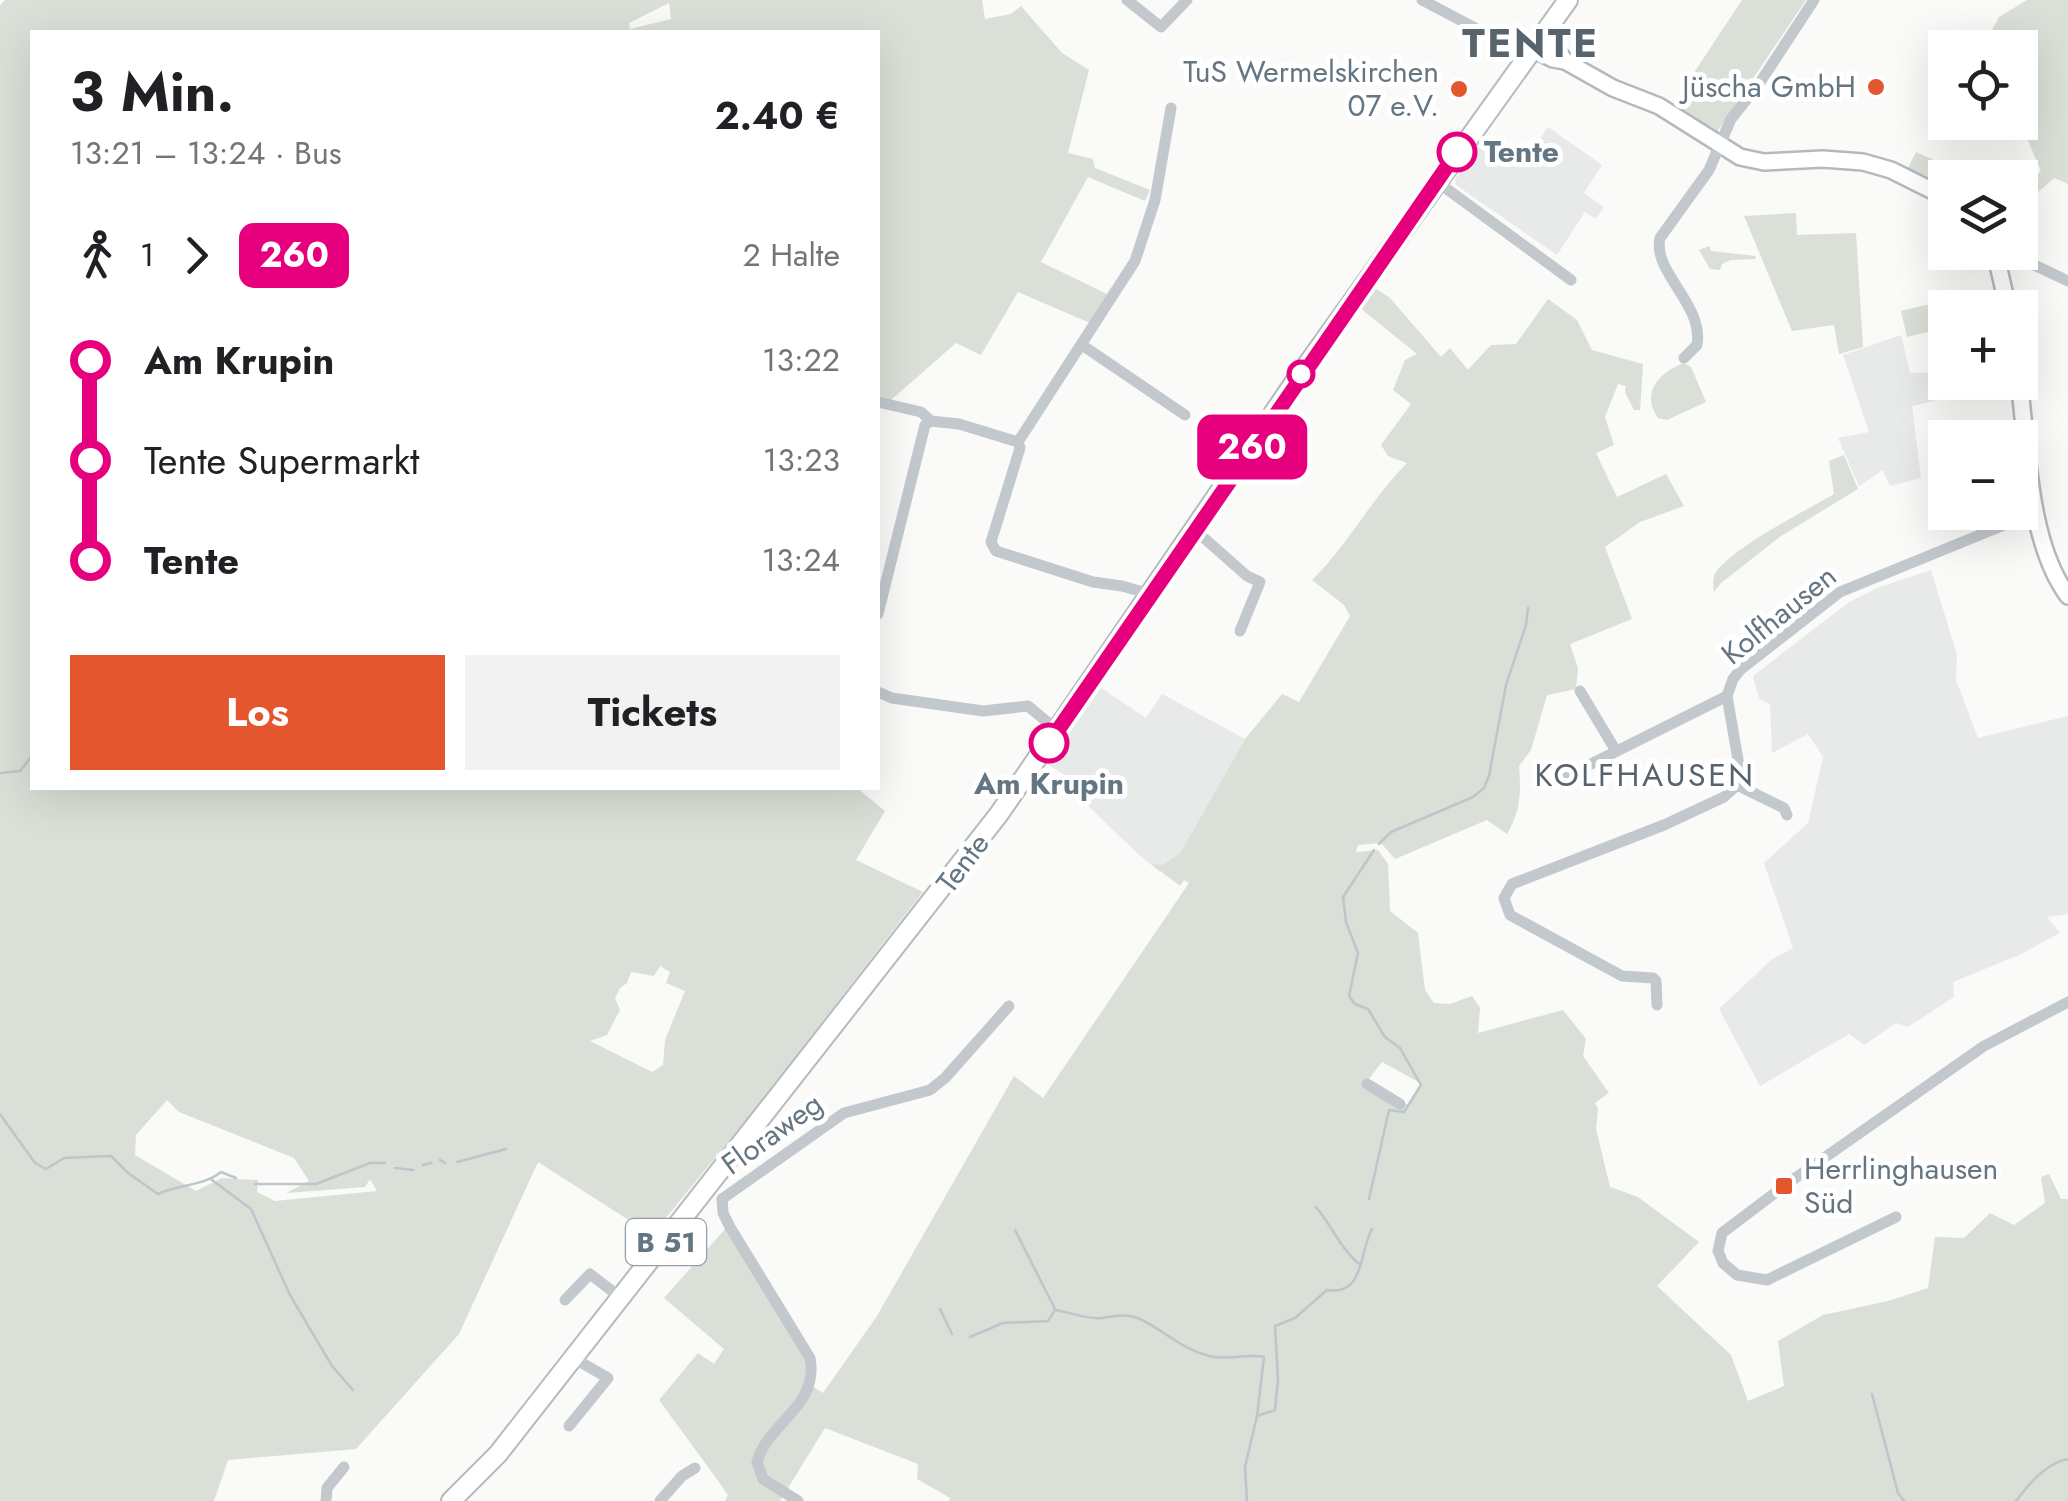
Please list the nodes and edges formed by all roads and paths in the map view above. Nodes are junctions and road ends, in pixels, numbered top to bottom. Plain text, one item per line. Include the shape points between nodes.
1 (1126, 0) edge
2 (1187, 0) edge
3 (1422, 0) edge
4 (1568, 0) edge
5 (1814, 0) edge
6 (1534, 47) junction
7 (1171, 108) dead end
8 (1716, 144) junction
9 (1436, 181) junction
10 (1928, 189) edge
11 (2038, 267) edge
12 (1571, 280) dead end
13 (2068, 281) edge
14 (1082, 346) junction
15 (1684, 358) dead end
16 (880, 402) edge
17 (1185, 414) dead end
18 (930, 421) junction
19 (1018, 442) junction
20 (2038, 519) edge
21 (1195, 530) junction
22 (1992, 530) edge
23 (1150, 594) junction
24 (2068, 596) edge
25 (880, 606) edge
26 (1240, 631) dead end
27 (1580, 691) dead end
28 (880, 693) edge
29 (1728, 696) junction
30 (1058, 731) junction
31 (1616, 752) junction
32 (1559, 780) dead end
33 (1738, 785) junction
34 (1787, 815) dead end
35 (2068, 1002) edge
36 (1657, 1005) dead end
37 (1008, 1006) dead end
38 (1367, 1084) dead end
39 (1400, 1104) dead end
40 (715, 1194) junction
41 (1896, 1218) dead end
42 (622, 1298) junction
43 (564, 1300) dead end
44 (574, 1358) junction
45 (569, 1426) dead end
46 (344, 1467) dead end
47 (695, 1468) dead end
48 (326, 1501) edge
49 (452, 1501) edge
50 (660, 1501) edge
51 (798, 1501) edge

1 - 2 street via 1162,26
3 - 6 street
4 - 6 main road, Tente / B 51
5 - 8 street
6 - 8 street via 1554,45 1565,61
6 - 9 main road, Tente / B 51
7 - 14 street via 1154,200 1134,260
8 - 10 street via 1764,162 1863,162
8 - 15 street via 1709,170 1658,245 1698,331 1697,345
9 - 12 street
9 - 21 main road, Tente / B 51
11 - 13 street
14 - 17 street
14 - 19 street
16 - 18 street via 922,412
18 - 19 street
18 - 25 street
19 - 23 street via 992,542 996,550
20 - 24 street via 2050,567
21 - 23 main road, Tente / B 51
21 - 26 street via 1260,582
22 - 29 street, Kolfhausen via 1840,592 1740,670
23 - 30 main road, Tente / B 51
27 - 31 street
28 - 30 street via 983,711 1028,706
29 - 31 street, Kolfhausen
29 - 33 street, Kolfhausen
30 - 40 main road, Tente / B 51 via 757,1126
31 - 32 street, Kolfhausen
33 - 34 street
33 - 36 street via 1664,825 1512,884 1504,898 1510,915 1594,962 1622,976 1653,978
35 - 41 street via 1984,1046 1784,1186 1722,1233 1718,1250 1737,1274 1767,1280
37 - 40 street, Floraweg via 930,1090 844,1113
38 - 39 street
40 - 42 main road, B 51
40 - 51 street via 810,1358 806,1396 757,1462 763,1479
42 - 43 street via 590,1274
42 - 44 main road, B 51
44 - 45 street via 608,1378
44 - 49 main road, B 51
46 - 48 street via 327,1488
47 - 50 street

